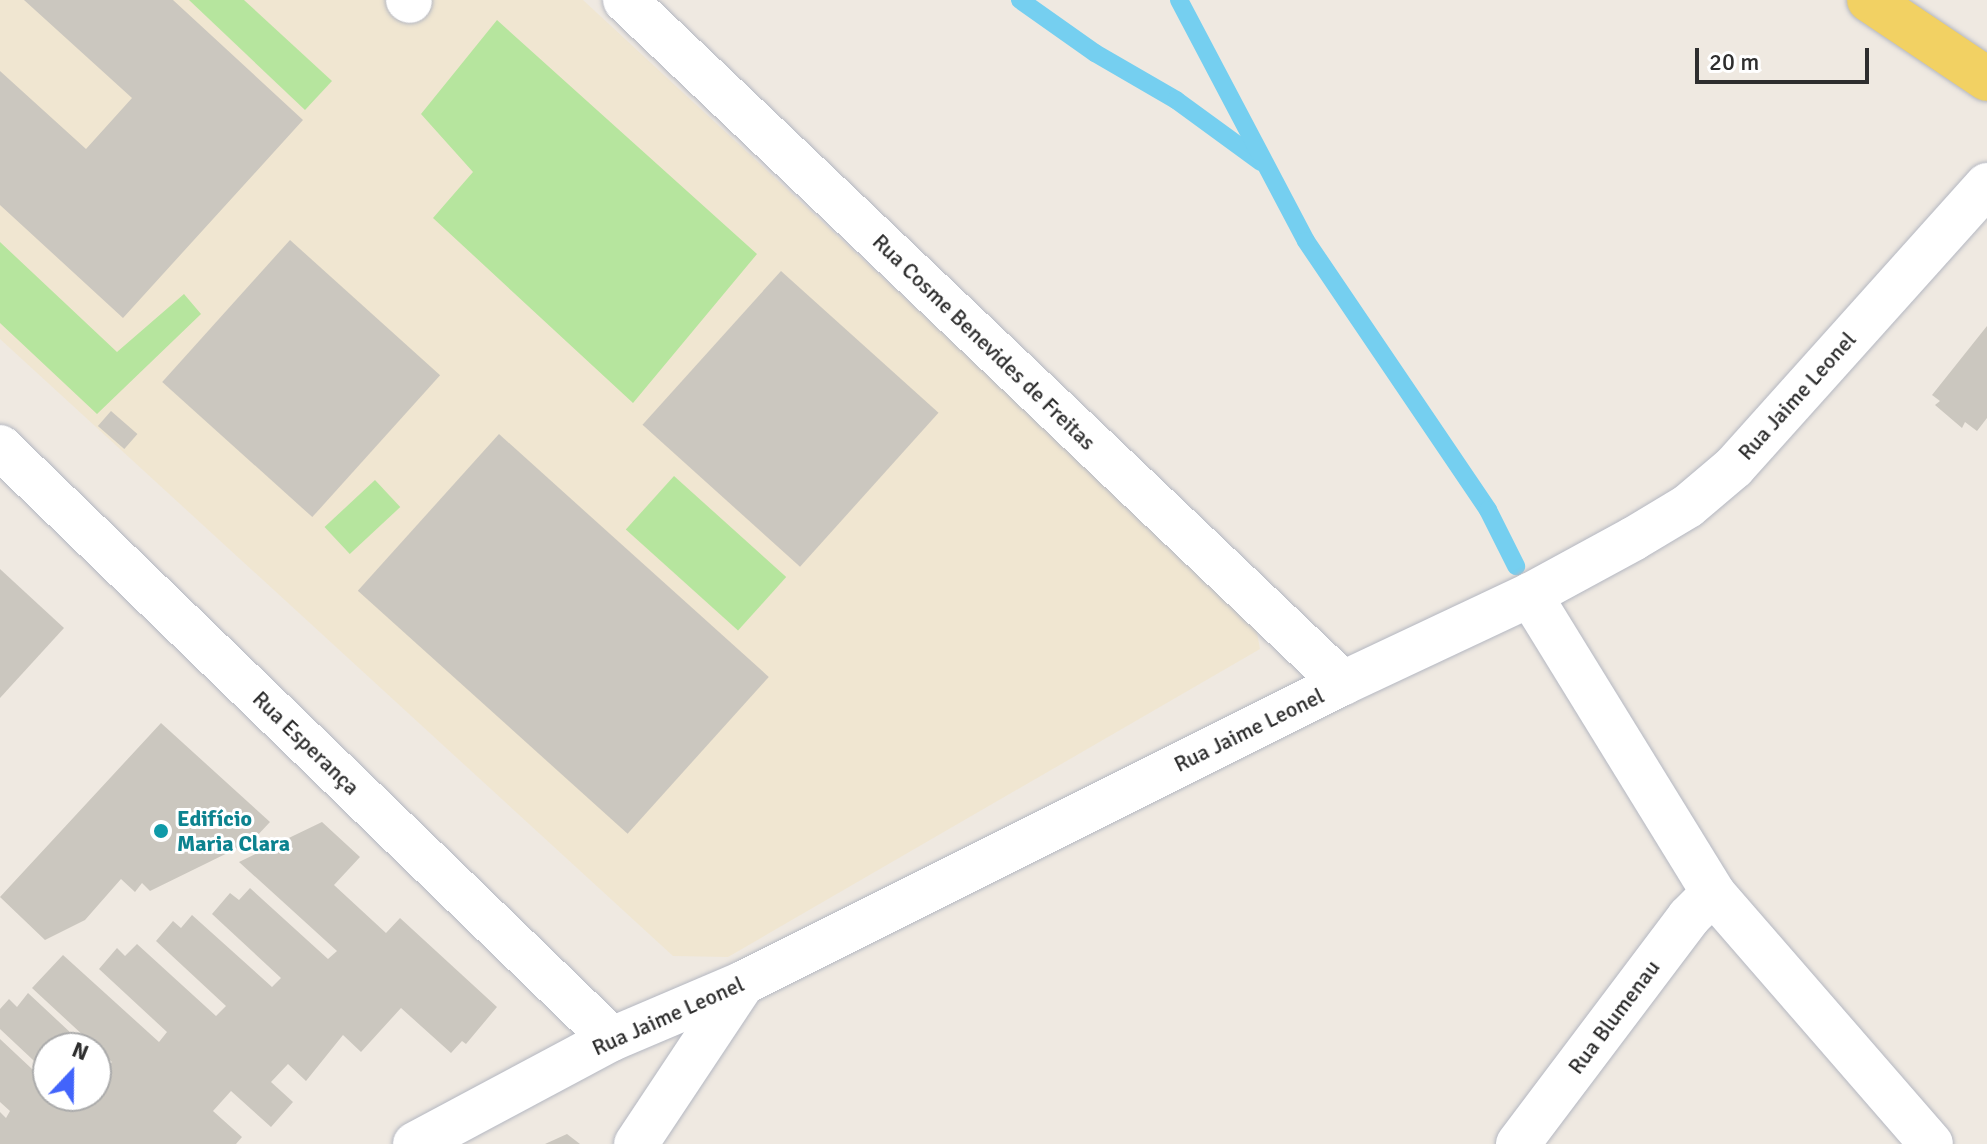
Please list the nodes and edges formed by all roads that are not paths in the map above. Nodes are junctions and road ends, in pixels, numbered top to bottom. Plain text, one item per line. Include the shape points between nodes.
1 (625, 0) edge
2 (1869, 0) edge
3 (1987, 79) edge
4 (1987, 185) edge
5 (0, 447) edge
6 (1530, 595) junction
7 (1343, 683) junction
8 (1713, 893) junction
9 (743, 983) junction
10 (612, 1039) junction
11 (415, 1144) edge
12 (636, 1144) edge
13 (1518, 1144) edge
14 (1931, 1144) edge

1 - 7 street, Rua Cosme Benevides de Freitas
2 - 3 main road
4 - 6 street, Rua Jaime Leonel via 1734,467 1688,506
5 - 10 street, Rua Esperança
6 - 7 street, Rua Jaime Leonel
6 - 8 street
7 - 9 street, Rua Jaime Leonel
8 - 13 street, Rua Blumenau via 1689,917
8 - 14 street
9 - 10 street, Rua Jaime Leonel
9 - 12 street
10 - 11 street, Rua Jaime Leonel

